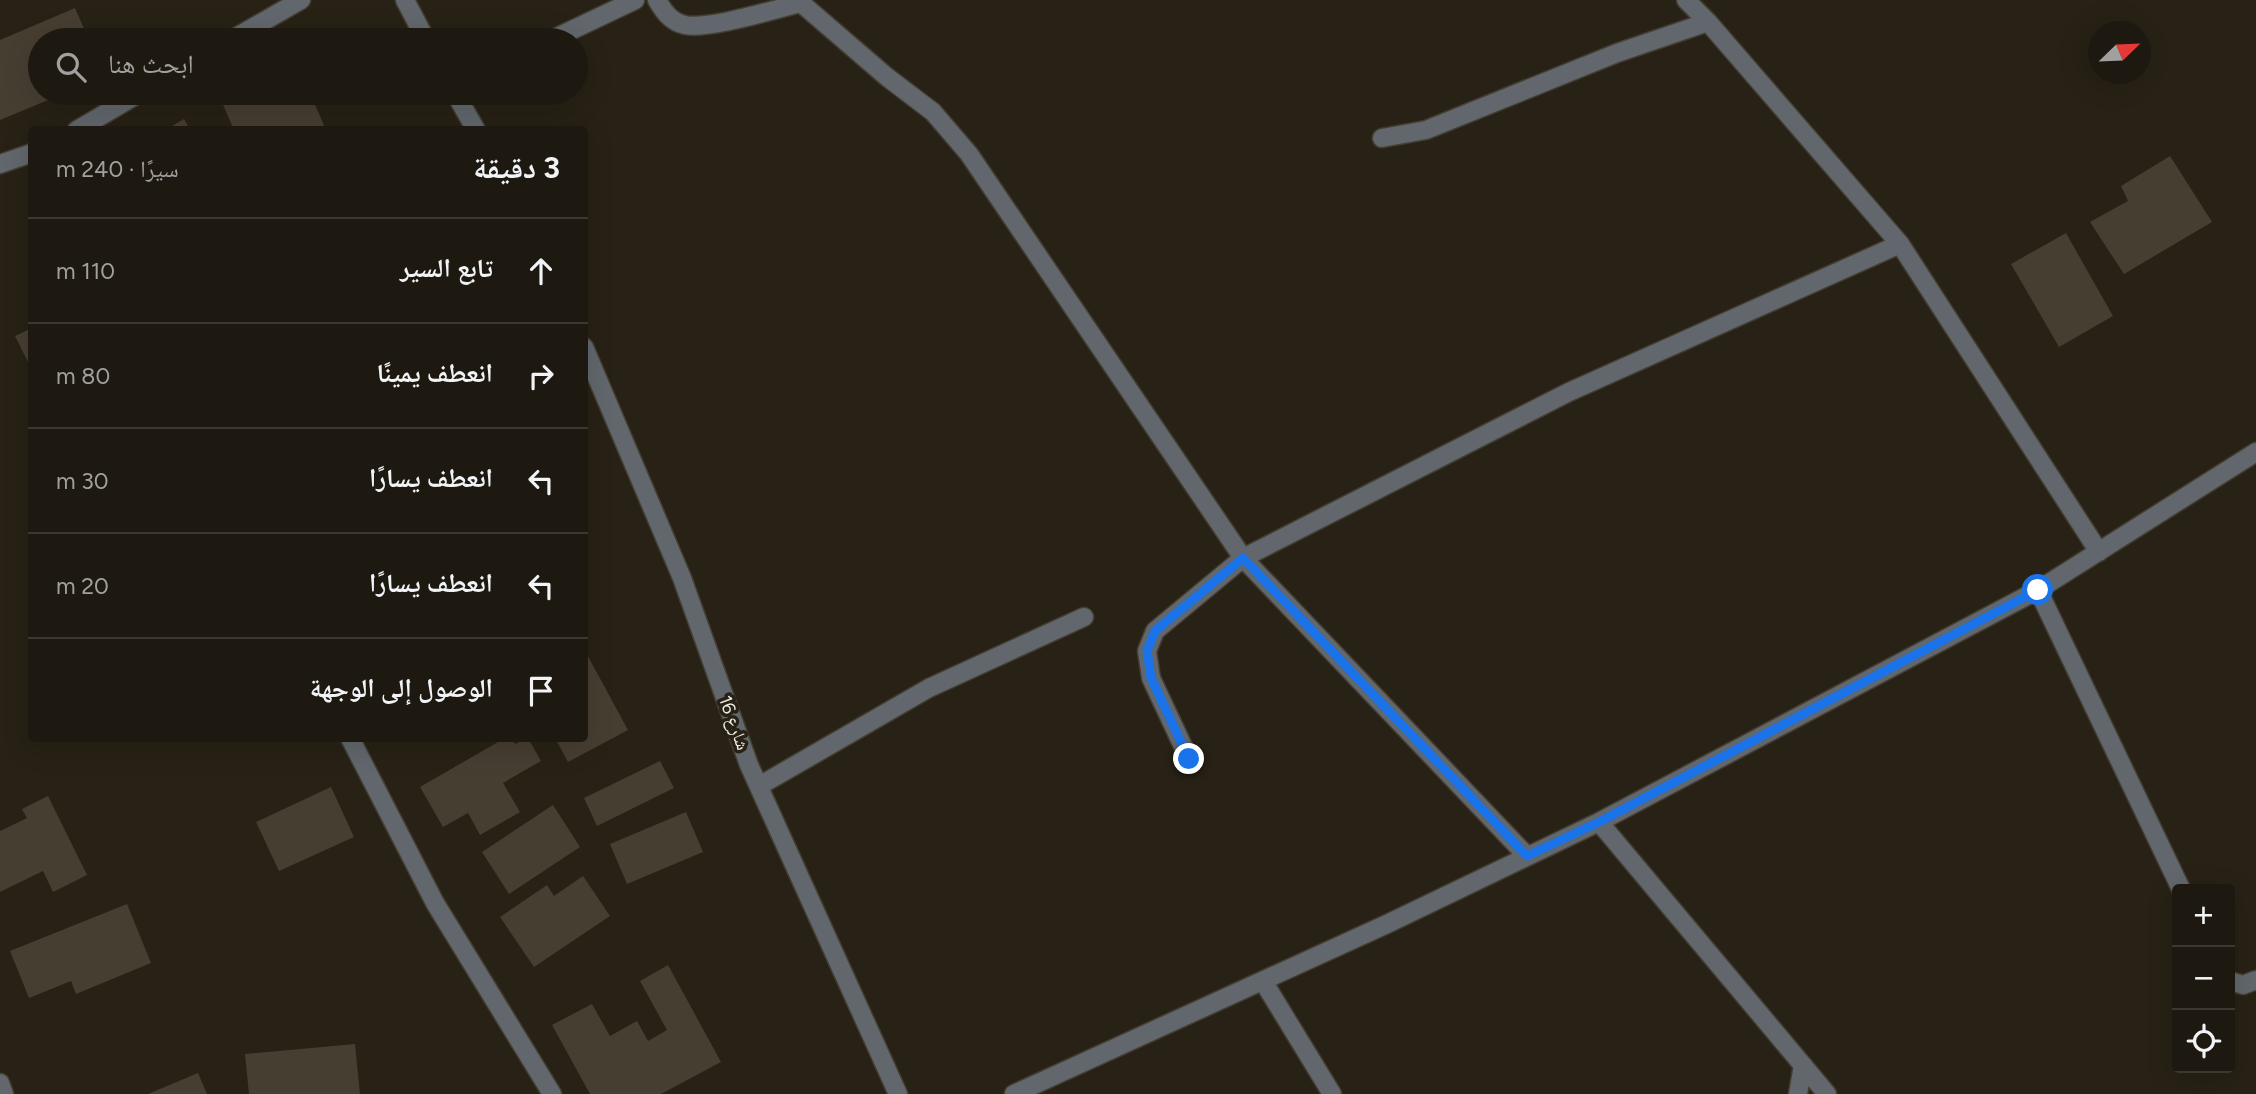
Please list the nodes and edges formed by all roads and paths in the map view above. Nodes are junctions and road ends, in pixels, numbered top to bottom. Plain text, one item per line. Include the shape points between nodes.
1 (301, 0) edge
2 (405, 0) edge
3 (635, 0) edge
4 (657, 0) edge
5 (1686, 0) edge
6 (804, 1) edge
7 (1708, 22) junction
8 (252, 28) edge
9 (420, 28) edge
10 (576, 28) edge
11 (120, 105) edge
12 (462, 105) edge
13 (84, 126) edge
14 (474, 126) edge
15 (1382, 138) dead end
16 (28, 154) edge
17 (0, 164) edge
18 (1900, 244) junction
19 (588, 356) edge
20 (2256, 452) edge
21 (2099, 552) junction
22 (1243, 558) junction
23 (2038, 590) junction
24 (1084, 617) dead end
25 (351, 742) edge
26 (1189, 759) dead end
27 (759, 786) junction
28 (1599, 822) junction
29 (1527, 856) junction
30 (2179, 884) edge
31 (1263, 981) junction
32 (2256, 981) edge
33 (2235, 983) edge
34 (1803, 1065) junction
35 (0, 1083) edge
36 (4, 1094) edge
37 (552, 1094) edge
38 (898, 1094) edge
39 (1014, 1094) edge
40 (1332, 1094) edge
41 (1798, 1094) edge
42 (1827, 1094) edge

1 - 8 street
2 - 9 street
3 - 10 street
4 - 6 street via 666,15 684,25 705,26
5 - 7 street
6 - 22 street via 933,112 969,154
7 - 15 street via 1617,53 1426,130
7 - 18 street
11 - 13 street
12 - 14 street
16 - 17 street
18 - 21 street
18 - 22 street via 1569,392
19 - 27 street, شارع 16 via 682,579
20 - 21 street
21 - 23 street
22 - 26 street via 1155,631 1147,651 1151,678
22 - 29 street
23 - 28 street
23 - 30 street
24 - 27 street via 929,688
25 - 37 street via 435,903
27 - 38 street, شارع 16
28 - 29 street
28 - 34 street
29 - 31 street
31 - 39 street
31 - 40 street
32 - 33 street
34 - 41 street
34 - 42 street
35 - 36 street

